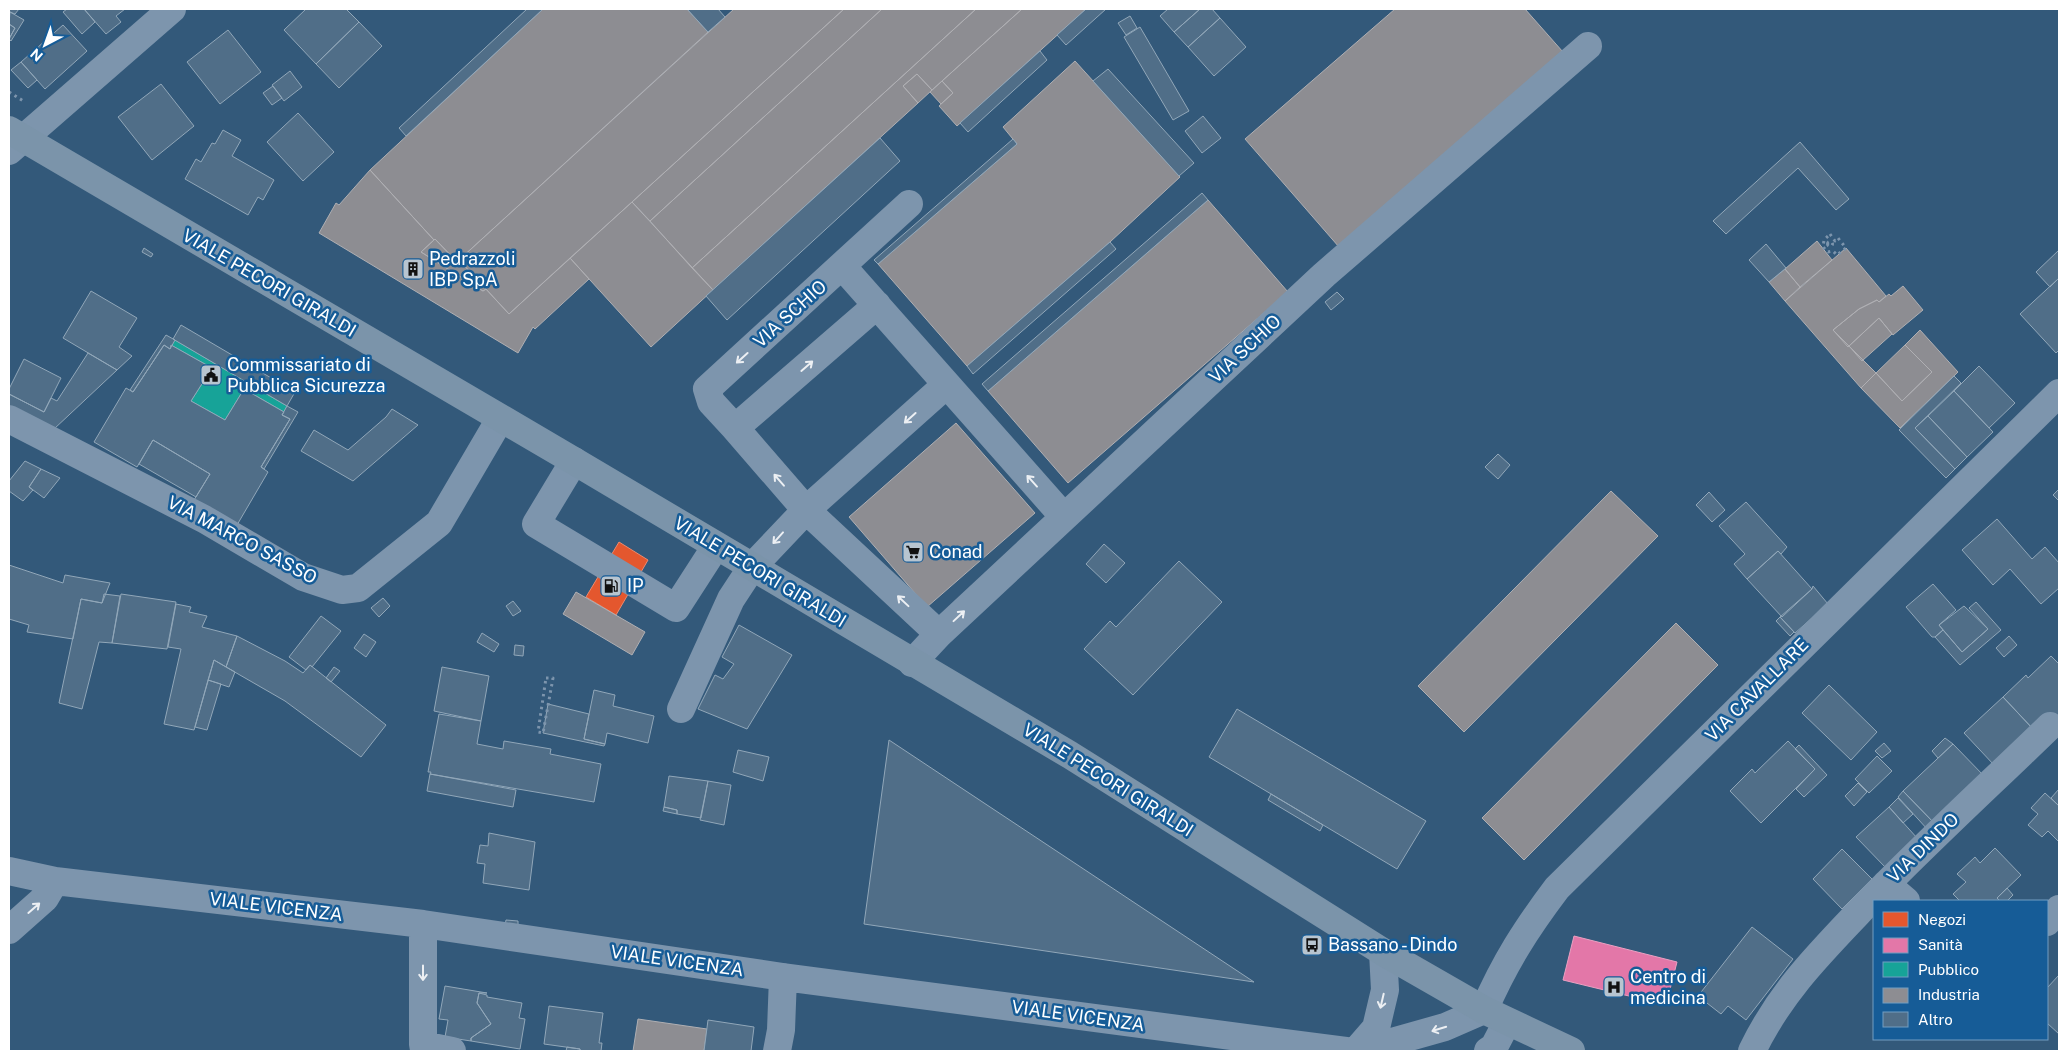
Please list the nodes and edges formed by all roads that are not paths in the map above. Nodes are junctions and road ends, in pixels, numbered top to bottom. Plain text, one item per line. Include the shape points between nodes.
1 (172, 9) edge
2 (1588, 46) dead end
3 (13, 140) edge
4 (909, 204) dead end
5 (842, 266) junction
6 (877, 305) junction
7 (946, 385) junction
8 (2059, 393) edge
9 (500, 419) junction
10 (11, 423) edge
11 (735, 428) junction
12 (574, 461) junction
13 (806, 510) junction
14 (1064, 517) junction
15 (716, 546) junction
16 (752, 567) junction
17 (939, 634) junction
18 (912, 663) junction
19 (681, 709) dead end
20 (2050, 726) dead end
21 (9, 871) edge
22 (55, 881) junction
23 (1896, 892) edge
24 (2059, 909) edge
25 (1873, 912) edge
26 (2048, 921) edge
27 (423, 924) junction
28 (9, 930) edge
29 (1383, 952) junction
30 (784, 977) junction
31 (1495, 1016) junction
32 (452, 1051) edge
33 (777, 1051) edge
34 (1346, 1051) edge
35 (1358, 1051) edge
36 (1488, 1051) edge
37 (1571, 1051) edge
38 (1752, 1051) edge

1 - 3 street
2 - 14 street, VIA SCHIO via 1324,275
3 - 9 main road, VIALE PECORI GIRALDI
4 - 5 street, VIA SCHIO
5 - 6 street
5 -> 11 street, VIA SCHIO via 707,389 711,402
6 - 7 street
11 -> 6 street
7 -> 13 street
14 -> 7 street
8 - 31 street, VIA CAVALLARE via 1558,888 1522,934 1498,978
9 - 10 street, VIA MARCO SASSO via 439,523 358,588 342,590 303,577 204,518
9 - 12 main road, VIALE PECORI GIRALDI
13 -> 11 street
12 - 15 main road, VIALE PECORI GIRALDI
12 - 15 street via 536,524 676,608
13 -> 16 street
17 -> 13 street
17 -> 14 street, VIA SCHIO
15 - 16 main road, VIALE PECORI GIRALDI
16 - 18 main road, VIALE PECORI GIRALDI
16 - 19 street via 730,599
17 - 18 street, VIA SCHIO
18 - 29 main road, VIALE PECORI GIRALDI via 1070,755
20 - 23 street, VIA DINDO
21 - 22 street, VIALE VICENZA
22 - 27 street, VIALE VICENZA
28 -> 22 street via 45,898
24 - 26 street
25 - 38 street, VIA DINDO via 1801,974 1767,1021
27 - 30 street, VIALE VICENZA
27 -> 32 street via 423,1045
29 - 31 main road, VIALE PECORI GIRALDI
29 -> 35 street via 1385,990 1376,1028
30 - 33 street
30 - 34 street, VIALE VICENZA
31 -> 35 street
31 - 36 street, VIA CAVALLARE via 1494,1047
31 - 37 main road

